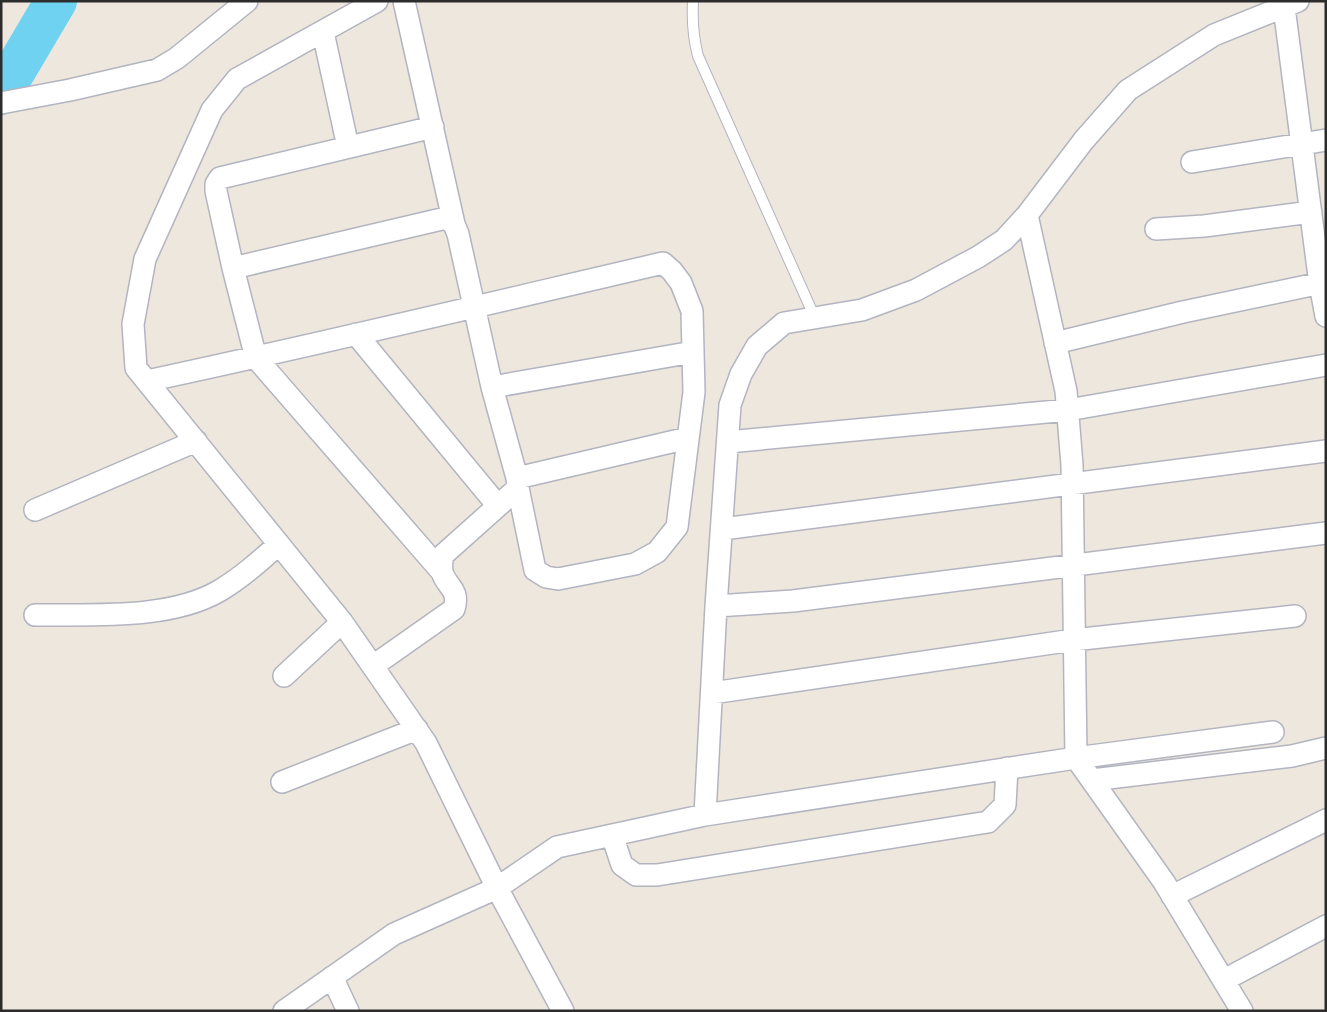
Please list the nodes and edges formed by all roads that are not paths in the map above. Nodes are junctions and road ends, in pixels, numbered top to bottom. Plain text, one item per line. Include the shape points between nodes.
1 (247, 1) edge
2 (377, 1) edge
3 (404, 1) edge
4 (693, 1) edge
5 (1291, 4) edge
6 (323, 32) junction
7 (1, 103) edge
8 (432, 127) junction
9 (1326, 140) edge
10 (1303, 144) junction
11 (348, 148) junction
12 (1192, 162) dead end
13 (1311, 212) junction
14 (1027, 215) junction
15 (454, 224) junction
16 (1156, 230) dead end
17 (233, 268) junction
18 (1323, 284) edge
19 (474, 307) junction
20 (1326, 316) edge
21 (816, 318) junction
22 (356, 334) junction
23 (1055, 343) junction
24 (693, 352) junction
25 (256, 358) junction
26 (1326, 365) edge
27 (148, 382) junction
28 (492, 386) junction
29 (1068, 410) junction
30 (688, 438) junction
31 (196, 442) junction
32 (728, 442) junction
33 (1326, 451) edge
34 (517, 483) junction
35 (1072, 484) junction
36 (498, 506) junction
37 (35, 510) dead end
38 (723, 528) junction
39 (1326, 533) edge
40 (279, 544) junction
41 (1074, 565) junction
42 (442, 572) junction
43 (716, 606) junction
44 (35, 615) dead end
45 (1295, 616) dead end
46 (342, 622) junction
47 (1073, 640) junction
48 (373, 666) junction
49 (284, 676) dead end
50 (712, 694) junction
51 (417, 729) junction
52 (1273, 732) dead end
53 (1326, 748) edge
54 (1076, 758) junction
55 (1007, 768) junction
56 (1092, 780) junction
57 (282, 782) dead end
58 (705, 815) junction
59 (1326, 820) edge
60 (612, 835) junction
61 (497, 888) junction
62 (1172, 896) junction
63 (1326, 926) edge
64 (332, 977) junction
65 (1224, 980) junction
66 (284, 1011) edge
67 (348, 1011) edge
68 (563, 1011) edge
69 (1242, 1011) edge

1 - 7 street via 177,58 157,70
2 - 6 street
3 - 8 street
4 - 21 lane via 692,26 698,56
5 - 10 street
5 - 14 street via 1214,35 1128,90 1084,140
6 - 11 street
6 - 27 street via 237,80 212,110 146,259 133,324 136,368
8 - 11 street
8 - 15 street
9 - 10 street
10 - 12 street
10 - 13 street
11 - 17 street via 220,178 216,191
13 - 16 street
13 - 18 street
14 - 21 street via 1004,240 916,290 862,310
14 - 23 street
15 - 17 street via 446,218
15 - 19 street
17 - 25 street
18 - 20 street
18 - 23 street via 1183,312
19 - 22 street
19 - 24 street via 663,263 681,284 692,311
19 - 28 street
21 - 32 street via 784,323 757,346 741,374 730,405
22 - 25 street
22 - 36 street
23 - 29 street
24 - 28 street
24 - 30 street via 694,392
25 - 27 street
25 - 42 street
26 - 29 street
27 - 31 street
28 - 34 street
29 - 32 street
29 - 35 street
30 - 34 street
30 - 34 street via 676,527 657,552 635,564 558,579 546,577 535,570
31 - 37 street
31 - 40 street
32 - 38 street
33 - 35 street
34 - 36 street
35 - 38 street
35 - 41 street
36 - 42 street via 443,556
38 - 43 street
39 - 41 street
40 - 44 street via 251,569 217,592 185,605 148,612
40 - 46 street
41 - 43 street via 793,601
41 - 47 street
42 - 48 street via 454,590 454,609
43 - 50 street
45 - 47 street
46 - 48 street
46 - 49 street
47 - 50 street
47 - 54 street
48 - 51 street
50 - 58 street
51 - 57 street
51 - 61 street
52 - 54 street
53 - 56 street via 1292,756
54 - 55 street
54 - 56 street
55 - 58 street
55 - 60 street via 1005,805 988,822 636,876 622,865
56 - 62 street
58 - 60 street
59 - 62 street
60 - 61 street via 557,848
61 - 64 street via 394,934
61 - 68 street
62 - 65 street
63 - 65 street
64 - 66 street
64 - 67 street
65 - 69 street

